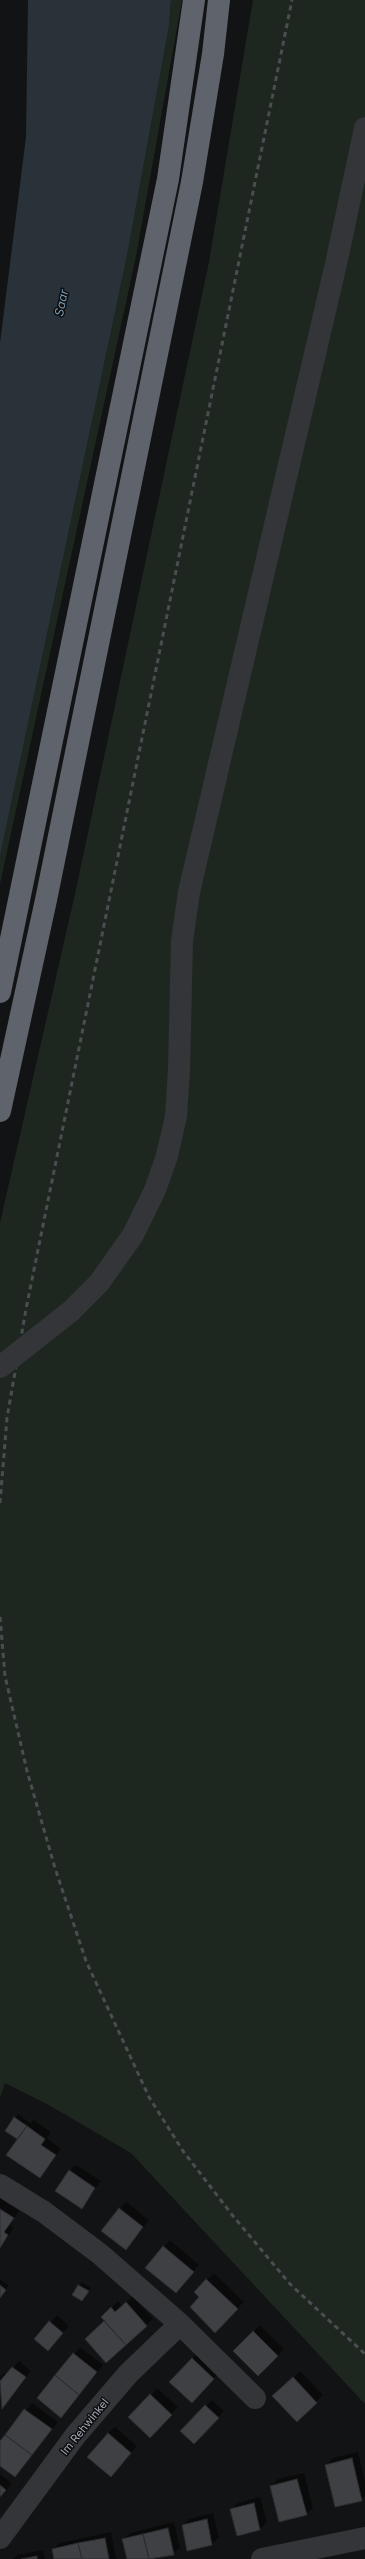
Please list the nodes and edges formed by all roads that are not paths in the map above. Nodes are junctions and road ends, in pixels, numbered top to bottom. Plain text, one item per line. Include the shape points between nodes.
1 (194, 0) edge
2 (219, 0) edge
3 (365, 128) edge
4 (0, 992) edge
5 (0, 1111) edge
6 (0, 1367) edge
7 (0, 2185) edge
8 (180, 2324) junction
9 (255, 2398) dead end
10 (0, 2538) edge
11 (365, 2538) edge
12 (262, 2559) edge

1 - 4 highway via 168,179
2 - 5 highway via 213,54 190,190 46,900
3 - 6 street, bridge via 336,264 189,892 182,941 178,1093 167,1156 155,1190 133,1235 99,1283 71,1311
7 - 8 street via 44,2212 100,2254
8 - 9 street
8 - 10 street, Im Rehwinkel via 128,2374 80,2430
11 - 12 street

